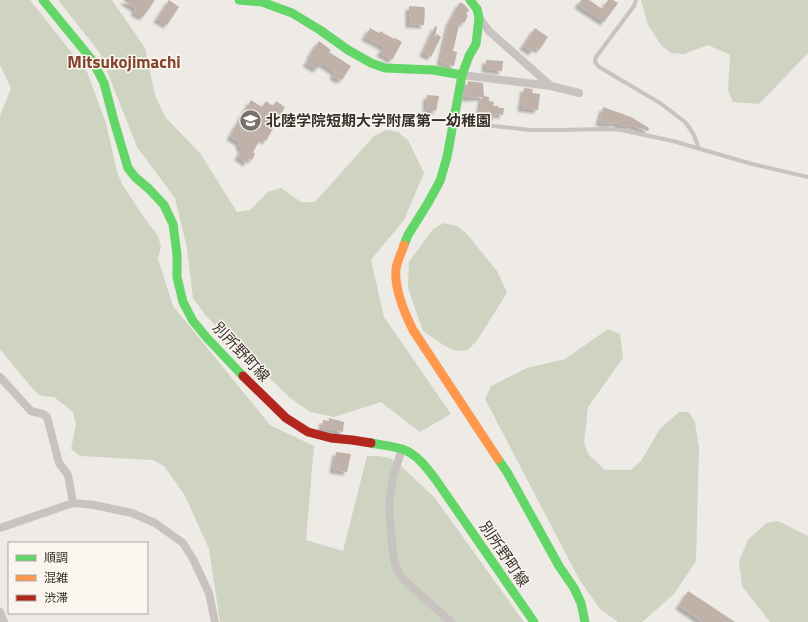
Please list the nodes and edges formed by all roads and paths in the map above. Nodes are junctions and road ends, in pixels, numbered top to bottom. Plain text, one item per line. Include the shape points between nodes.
1 (43, 0) edge
2 (238, 0) edge
3 (470, 0) edge
4 (636, 0) edge
5 (261, 1) edge
6 (479, 18) junction
7 (462, 75) junction
8 (551, 86) junction
9 (579, 93) dead end
10 (454, 124) junction
11 (699, 149) junction
12 (808, 177) edge
13 (0, 377) edge
14 (402, 449) junction
15 (73, 503) junction
16 (0, 528) edge
17 (0, 612) edge
18 (4, 622) edge
19 (215, 622) edge
20 (451, 622) edge
21 (534, 622) edge
22 (585, 622) edge

1 - 14 street, 別所野町線 via 92,60 104,83 128,168 164,204 173,224 177,277 182,302 193,321 286,418 308,432
2 - 5 street
3 - 6 street via 477,9
4 - 11 lane via 594,62 660,103 685,122 694,133
5 - 7 street via 292,14 371,63 385,68 433,70
6 - 7 street via 476,44
6 - 8 street via 489,31
7 - 8 street
7 - 10 street
8 - 9 street
10 - 11 lane via 531,130 616,130
10 - 22 street via 448,157 440,181 408,235 396,268 396,283 404,312 413,330 507,472 574,588
11 - 12 lane
13 - 15 street via 31,411 47,417 59,464 68,475
14 - 20 street via 393,477 389,504 395,564 406,581
14 - 21 street, 別所野町線 via 419,458 436,480
15 - 16 street
15 - 19 street via 94,504 132,513 155,523 183,543 209,593
17 - 18 street

